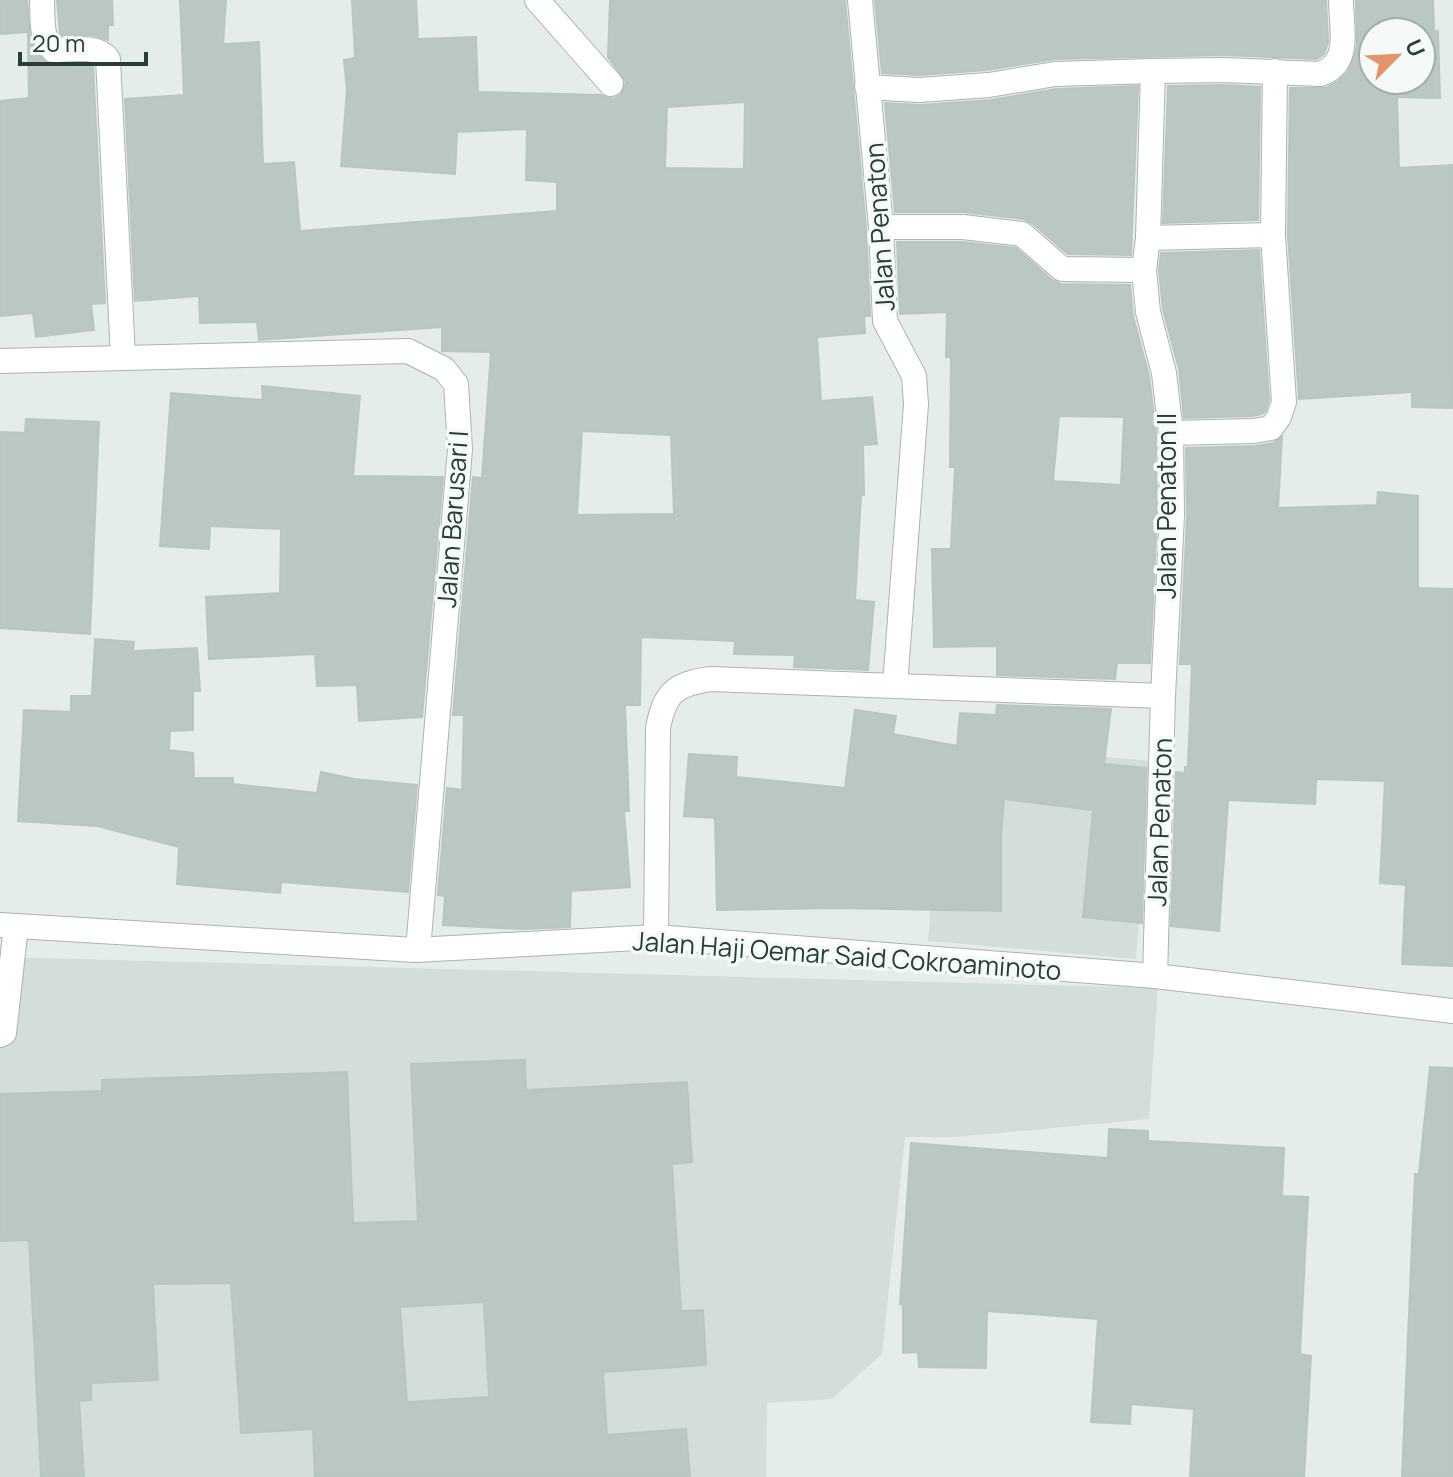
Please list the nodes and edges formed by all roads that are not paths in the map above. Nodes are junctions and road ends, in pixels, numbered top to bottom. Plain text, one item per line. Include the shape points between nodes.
1 (42, 0) edge
2 (537, 0) edge
3 (860, 0) edge
4 (1341, 0) edge
5 (1153, 71) junction
6 (1275, 71) junction
7 (611, 84) dead end
8 (867, 87) junction
9 (881, 227) junction
10 (1273, 235) junction
11 (1148, 238) junction
12 (1144, 270) junction
13 (123, 357) junction
14 (0, 361) edge
15 (1171, 433) junction
16 (895, 686) junction
17 (1163, 696) junction
18 (8, 925) edge
19 (656, 937) junction
20 (418, 950) junction
21 (1155, 976) junction
22 (1453, 1011) edge
23 (0, 1035) edge

1 - 13 street via 43,33 53,50 94,50 108,59
2 - 7 street
3 - 8 street, Jalan Penaton
4 - 6 street via 1341,58 1332,71
5 - 6 street
5 - 8 street via 1055,74 919,90
5 - 11 street, Jalan Penaton II
6 - 10 street
8 - 9 street, Jalan Penaton
9 - 12 street via 963,227 1022,234 1062,269
9 - 16 street, Jalan Penaton via 885,321 914,376 916,404
10 - 11 street
10 - 15 street via 1284,402 1279,417 1271,428 1253,431
11 - 12 street, Jalan Penaton II
12 - 15 street, Jalan Penaton II
13 - 14 street, Jalan Barusari I
13 - 20 street, Jalan Barusari I via 408,351 444,369 456,384 460,449
15 - 17 street, Jalan Penaton II
16 - 17 street
16 - 19 street via 711,679 686,682 670,694 658,728
17 - 21 street, Jalan Penaton
18 - 20 street, Jalan Haji Oemar Said Cokroaminoto
18 - 23 street
19 - 20 street, Jalan Haji Oemar Said Cokroaminoto
19 - 21 street, Jalan Haji Oemar Said Cokroaminoto
21 - 22 street, Jalan Haji Oemar Said Cokroaminoto

